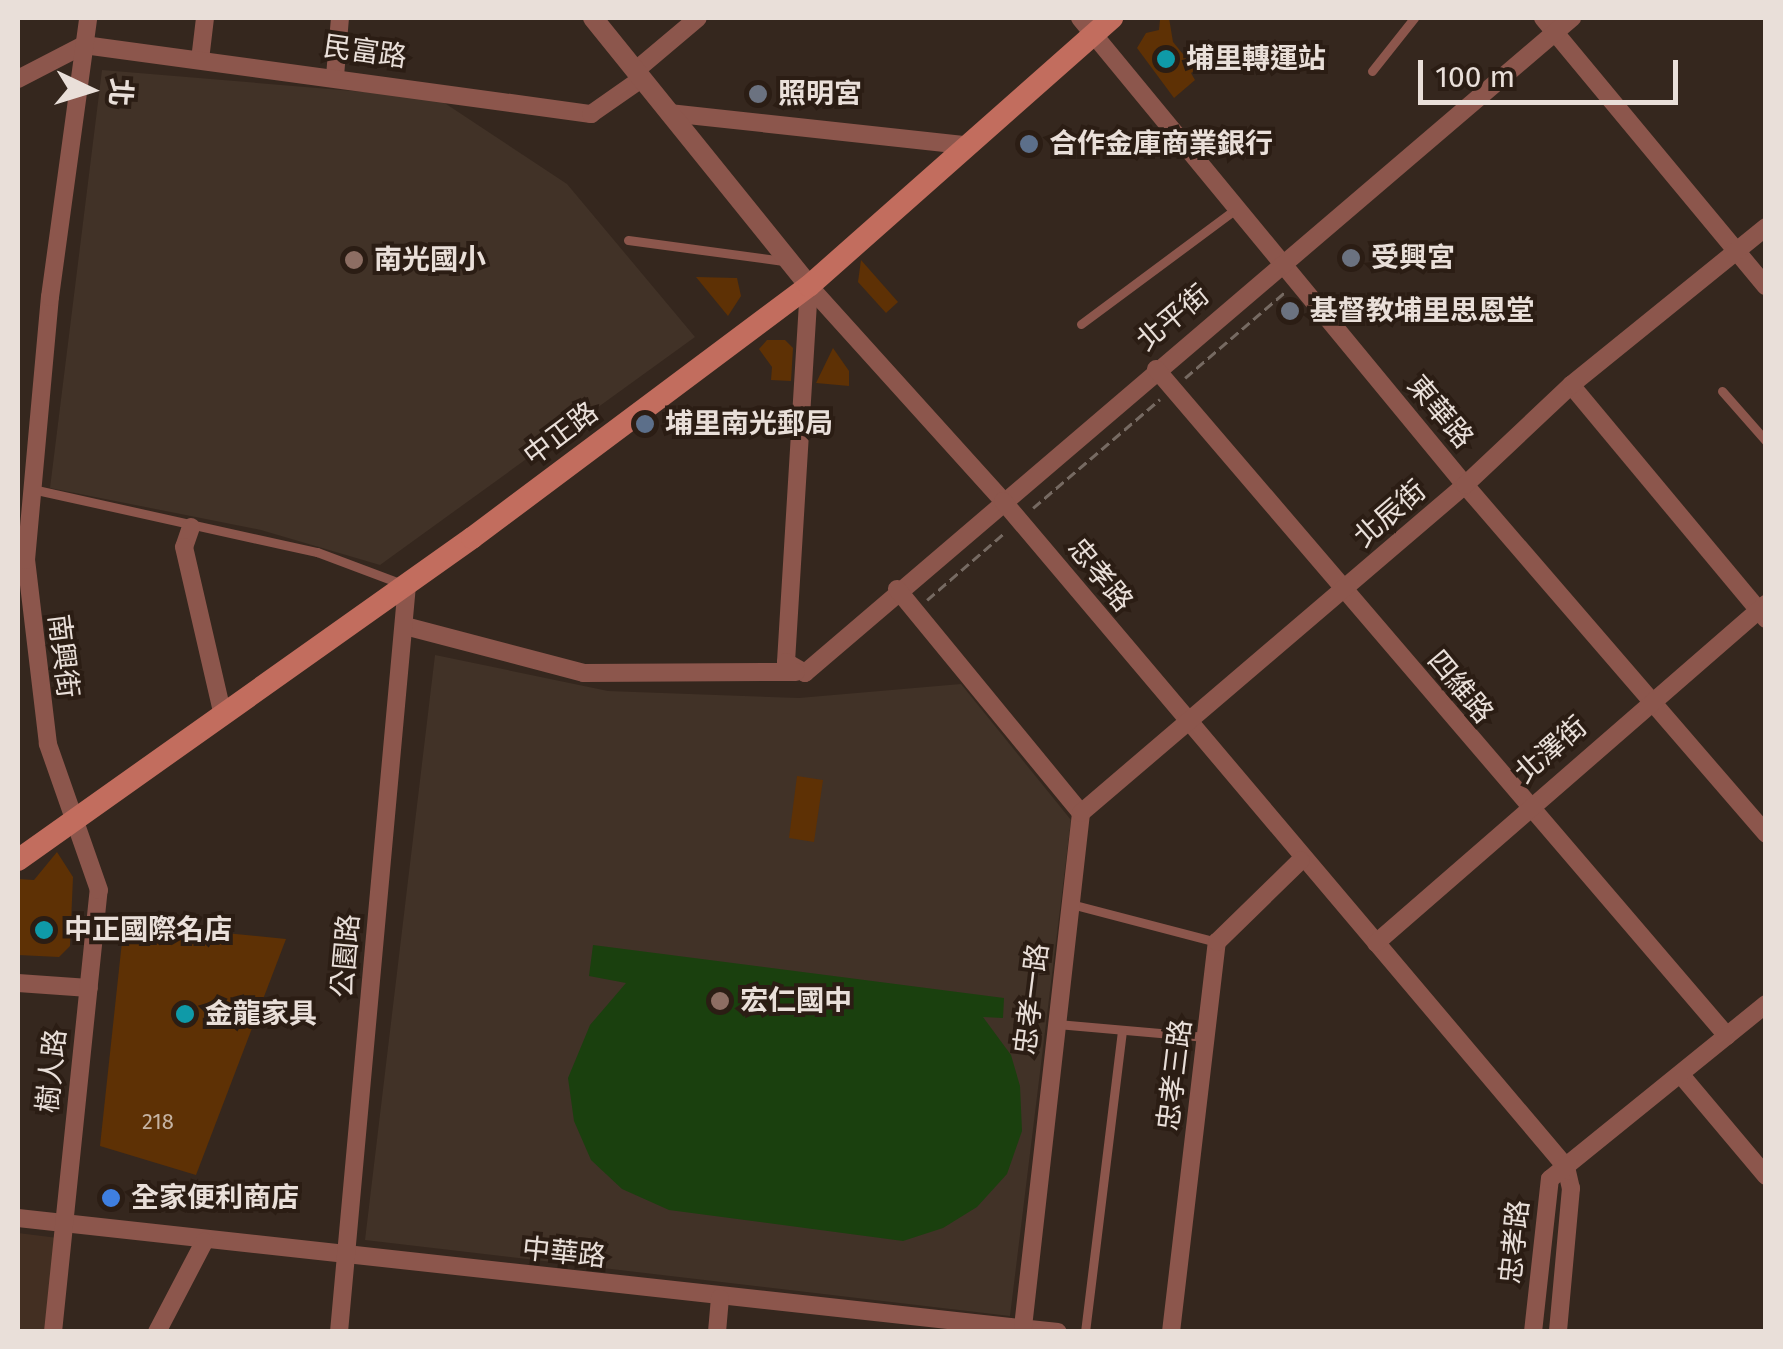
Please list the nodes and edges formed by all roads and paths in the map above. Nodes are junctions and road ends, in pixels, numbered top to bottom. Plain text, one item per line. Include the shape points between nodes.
1 (88, 18) edge
2 (205, 18) edge
3 (340, 18) edge
4 (594, 18) edge
5 (698, 18) edge
6 (1414, 18) edge
7 (1572, 18) edge
8 (1095, 23) edge
9 (1549, 24) edge
10 (84, 44) junction
11 (200, 60) junction
12 (1372, 71) dead end
13 (638, 75) junction
14 (335, 76) junction
15 (18, 79) edge
16 (669, 113) junction
17 (963, 146) junction
18 (1238, 208) junction
19 (1766, 227) edge
20 (628, 240) dead end
21 (1736, 252) junction
22 (790, 262) junction
23 (1281, 263) junction
24 (1296, 282) junction
25 (809, 286) junction
26 (1766, 287) edge
27 (1081, 324) dead end
28 (1156, 368) junction
29 (1570, 385) junction
30 (1172, 388) junction
31 (1722, 391) dead end
32 (1766, 441) edge
33 (1465, 485) junction
34 (32, 489) junction
35 (1003, 500) junction
36 (1019, 520) junction
37 (23, 527) edge
38 (191, 527) junction
39 (406, 585) junction
40 (897, 589) junction
41 (1343, 590) junction
42 (914, 610) junction
43 (1763, 611) edge
44 (406, 626) junction
45 (803, 667) junction
46 (1652, 700) junction
47 (224, 716) junction
48 (1187, 725) junction
49 (1526, 808) junction
50 (1082, 813) junction
51 (78, 819) junction
52 (1766, 834) edge
53 (18, 860) edge
54 (1301, 860) junction
55 (1071, 904) junction
56 (1217, 942) junction
57 (1376, 943) junction
58 (18, 982) edge
59 (88, 988) junction
60 (1766, 1004) edge
61 (1057, 1024) junction
62 (1122, 1030) junction
63 (1727, 1036) junction
64 (1208, 1037) junction
65 (1681, 1075) junction
66 (1566, 1167) junction
67 (1766, 1176) edge
68 (18, 1218) edge
69 (64, 1223) junction
70 (204, 1242) junction
71 (345, 1256) junction
72 (720, 1298) junction
73 (1023, 1328) junction
74 (52, 1332) edge
75 (157, 1332) edge
76 (339, 1332) edge
77 (717, 1332) edge
78 (1058, 1332) edge
79 (1085, 1332) edge
80 (1171, 1332) edge
81 (1533, 1332) edge
82 (1558, 1332) edge

1 - 10 street, 南興街
2 - 11 street
3 - 14 street
4 - 13 street, 忠孝路
5 - 13 street, 民富路
6 - 12 lane
7 - 9 street, 北平街
8 - 17 main road, 中正路
8 - 18 street, 東華路
9 - 21 street
9 - 23 street, 北平街
10 - 11 street, 民富路
10 - 15 street
10 - 34 street, 南興街
11 - 14 street, 民富路
13 - 14 street, 民富路 via 590,114
13 - 16 street, 忠孝路
16 - 17 street
16 - 22 street, 忠孝路
17 - 25 main road, 中正路
18 - 23 street, 東華路
18 - 27 lane
19 - 21 street, 北辰街
20 - 22 lane
21 - 26 street
21 - 29 street, 北辰街
22 - 25 street, 忠孝路
23 - 24 street, 東華路
23 - 28 street, 北平街
24 - 30 path
24 - 33 street, 東華路
25 - 35 street, 忠孝路
25 - 39 main road, 中正路
25 - 45 street via 786,662
28 - 30 street, 四維路
28 - 35 street, 北平街
29 - 33 street, 北辰街
29 - 43 street
30 - 36 path
30 - 41 street, 四維路
31 - 32 lane
33 - 41 street, 北辰街
33 - 46 street, 東華路
34 - 37 street, 南興街
34 - 38 lane
35 - 36 street, 忠孝路
35 - 40 street, 北平街
36 - 42 path
36 - 48 street, 忠孝路
37 - 51 street, 南興街 via 48,744
38 - 39 lane via 317,552
38 - 47 street via 184,547
39 - 44 street, 公園路
39 - 47 main road, 中正路
40 - 42 street
40 - 45 street, 北平街
41 - 48 street, 北辰街
41 - 49 street, 四維路
42 - 50 street
43 - 46 street, 北澤街
44 - 45 street via 584,673
44 - 71 street, 公園路
46 - 49 street, 北澤街
46 - 52 street, 東華路
47 - 51 main road, 中正路
48 - 50 street
48 - 54 street, 忠孝路
49 - 57 street, 北澤街
49 - 63 street, 四維路
50 - 55 street, 忠孝一路
51 - 53 main road, 中正路
51 - 59 street, 樹人路 via 99,890
54 - 56 street
54 - 57 street, 忠孝路
55 - 56 lane
55 - 61 street, 忠孝一路
56 - 64 street, 忠孝三路
57 - 66 street, 忠孝路
58 - 59 street
59 - 69 street, 樹人路
60 - 63 street
61 - 62 lane
61 - 73 street, 忠孝一路
62 - 64 lane
62 - 79 lane
63 - 65 street
64 - 80 street, 忠孝三路
65 - 66 street
65 - 67 street
66 - 81 street, 忠孝路 via 1550,1179
66 - 82 street, 忠孝路 via 1571,1188
68 - 69 street, 中華路
69 - 70 street, 中華路
69 - 74 street, 樹人路
70 - 71 street, 中華路
70 - 75 street
71 - 72 street, 中華路
71 - 76 street, 公園路
72 - 73 street, 中華路
72 - 77 street
73 - 78 street, 中華路

